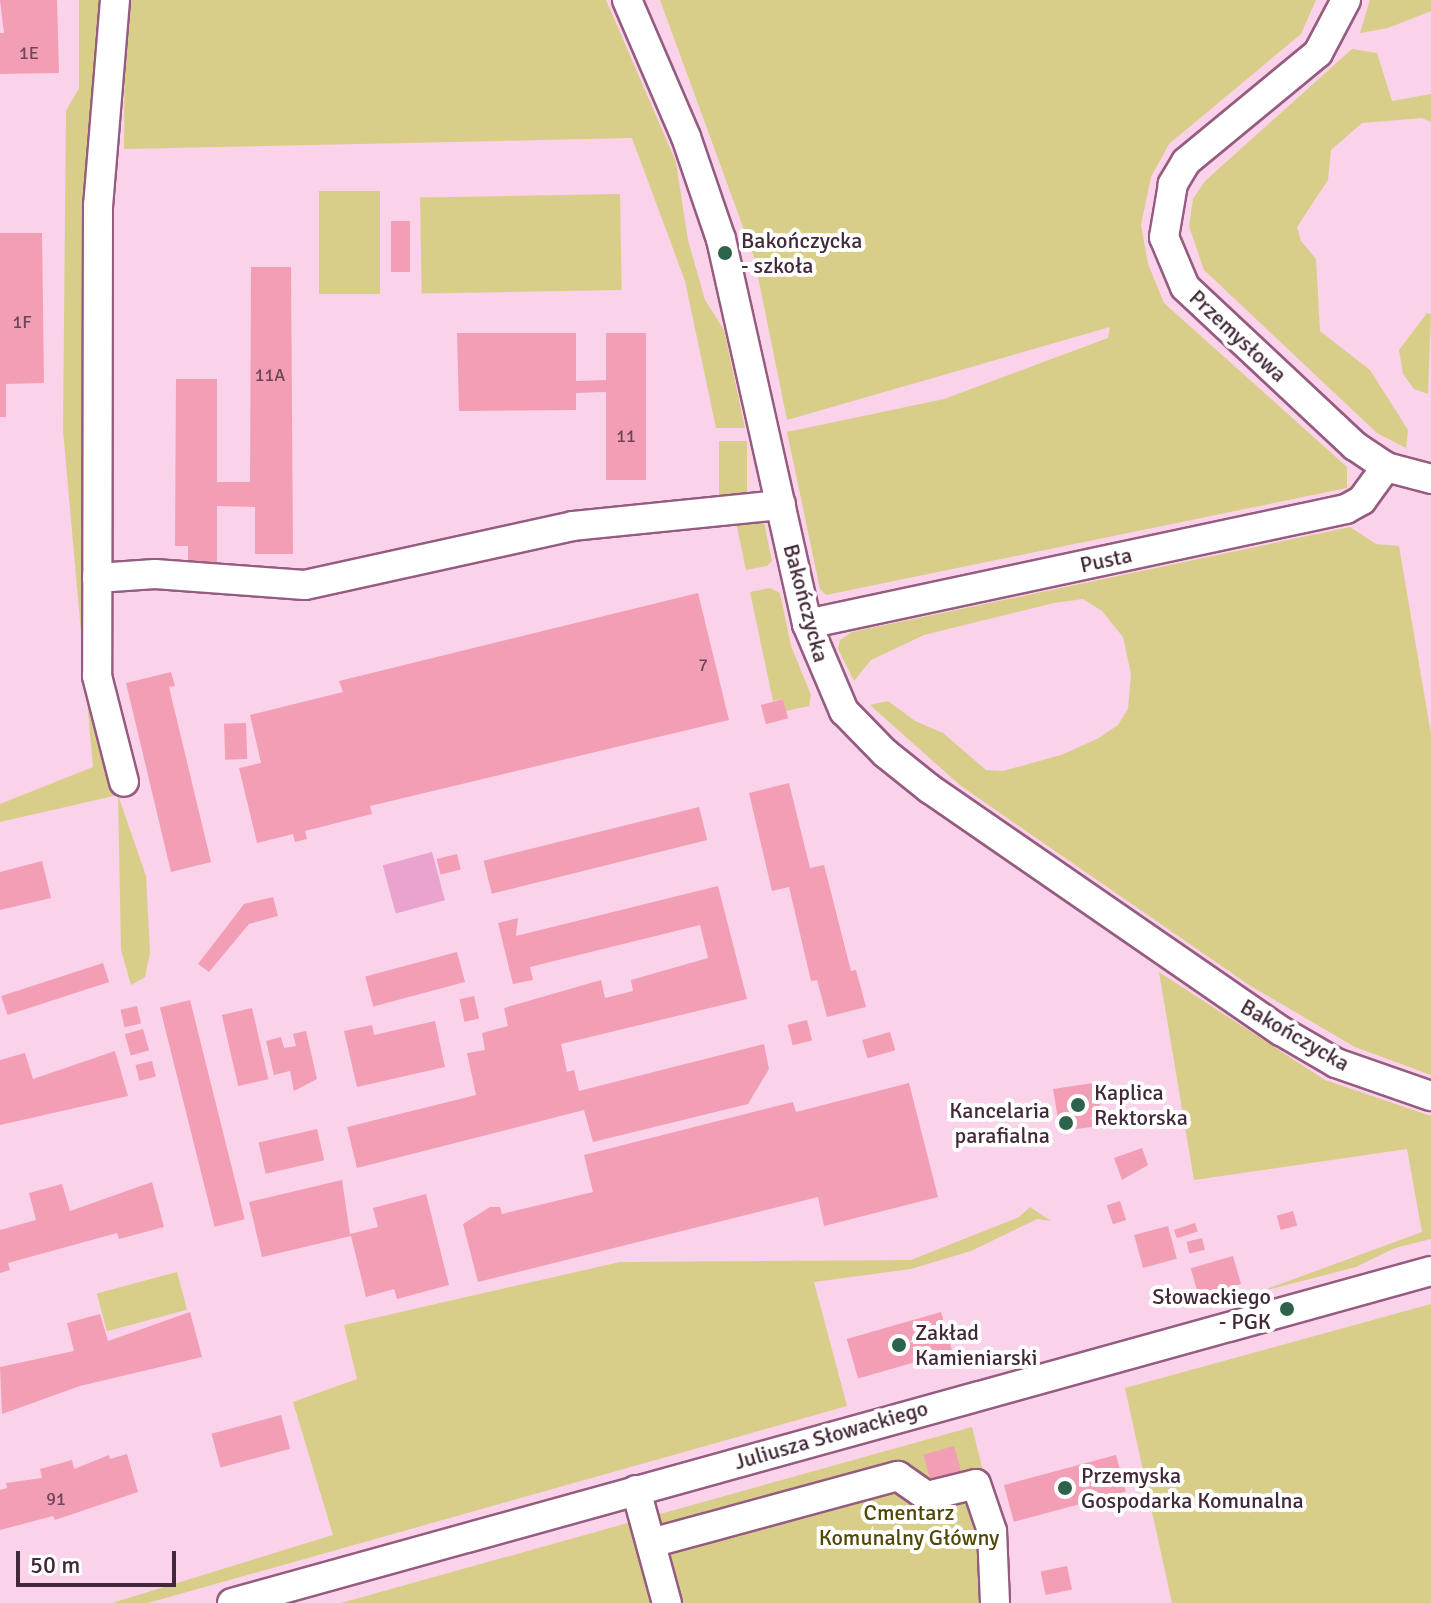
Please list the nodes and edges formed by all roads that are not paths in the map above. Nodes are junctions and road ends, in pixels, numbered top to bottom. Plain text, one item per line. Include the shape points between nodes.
1 (115, 0) edge
2 (627, 0) edge
3 (1346, 0) edge
4 (1386, 467) junction
5 (1431, 479) edge
6 (781, 505) junction
7 (97, 578) junction
8 (807, 624) junction
9 (124, 782) dead end
10 (1431, 1096) edge
11 (1431, 1271) edge
12 (636, 1490) junction
13 (651, 1543) junction
14 (232, 1603) edge
15 (667, 1603) edge
16 (995, 1603) edge

1 - 7 street via 98,205
2 - 6 street, Bakończycka via 686,137 721,239
3 - 4 street, Przemysłowa via 1318,53 1186,162 1173,184 1164,237 1185,287 1355,446
4 - 5 street, Przemysłowa
4 - 8 street, Pusta via 1362,500 1335,512
6 - 7 street via 573,526 305,585 155,574
6 - 8 street, Bakończycka
7 - 9 street via 97,676
8 - 10 street, Bakończycka via 844,711 930,789 1281,1031 1336,1063
11 - 12 street, Juliusza Słowackiego
12 - 13 street
12 - 14 street, Juliusza Słowackiego
13 - 15 street
13 - 16 street via 898,1476 927,1496 976,1484 992,1531

